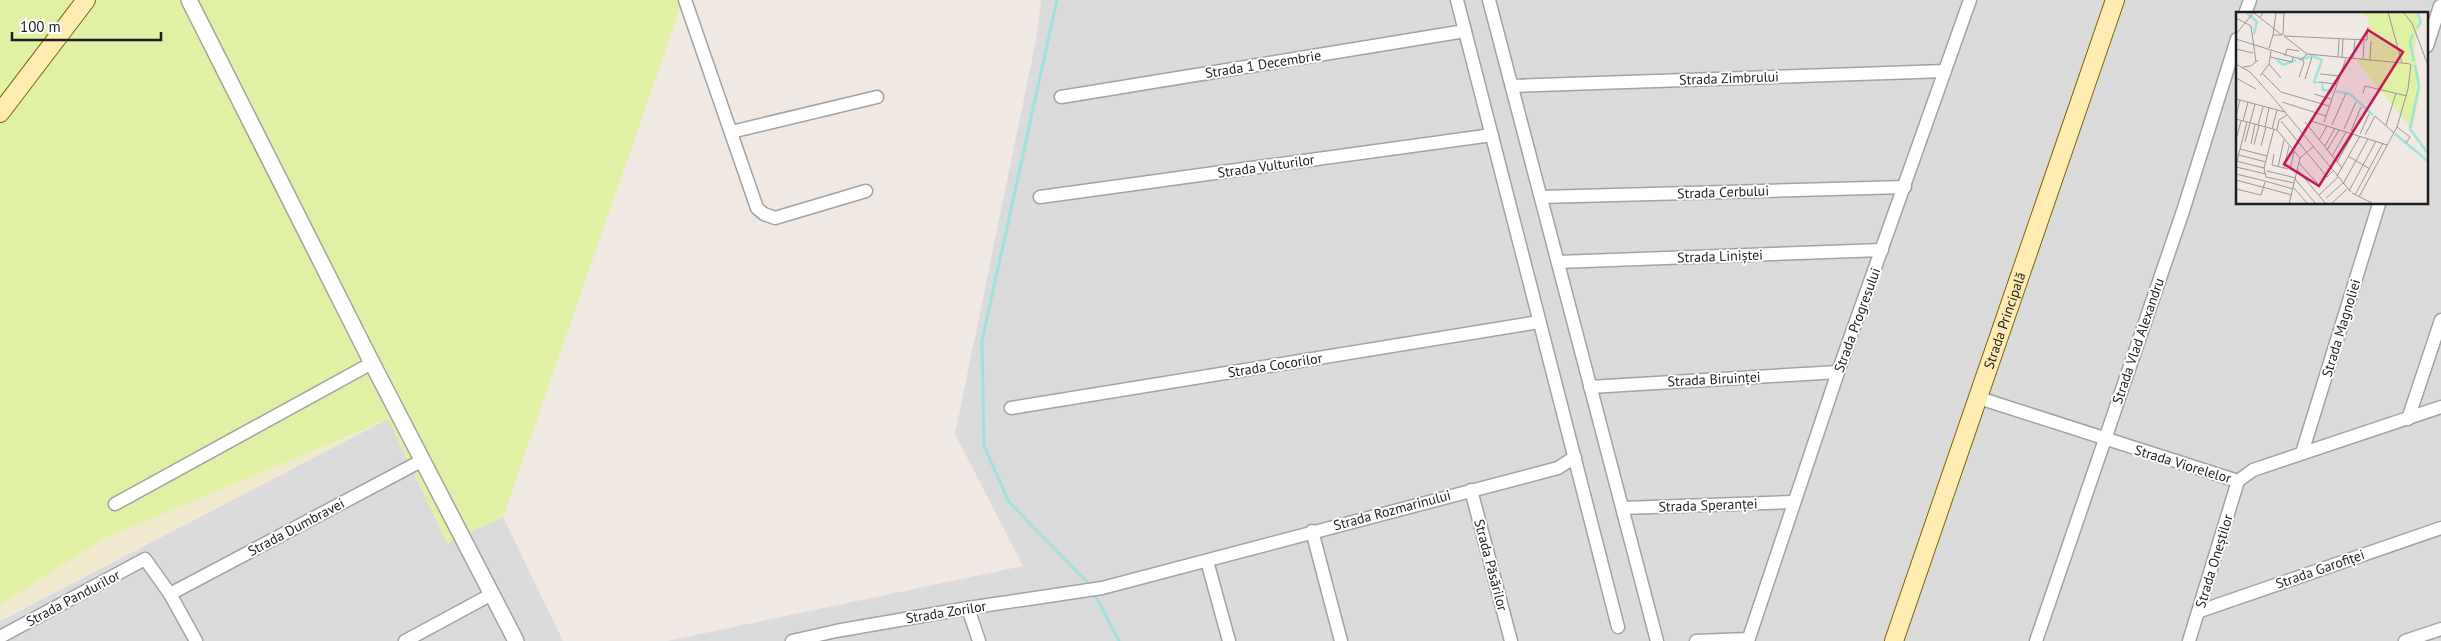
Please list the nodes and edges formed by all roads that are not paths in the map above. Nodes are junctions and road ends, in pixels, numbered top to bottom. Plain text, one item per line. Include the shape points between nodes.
1 (86, 0) edge
2 (189, 0) edge
3 (685, 0) edge
4 (1457, 0) edge
5 (1490, 0) edge
6 (1970, 0) edge
7 (2114, 0) edge
8 (2250, 0) edge
9 (2440, 6) dead end
10 (2246, 12) edge
11 (1465, 31) junction
12 (2236, 42) edge
13 (2428, 43) edge
14 (1945, 71) junction
15 (1512, 86) junction
16 (877, 97) dead end
17 (1061, 97) dead end
18 (0, 113) edge
19 (731, 132) junction
20 (1492, 135) junction
21 (1905, 187) junction
22 (866, 191) dead end
23 (1040, 197) dead end
24 (1541, 197) junction
25 (2379, 205) edge
26 (1882, 250) junction
27 (1558, 262) junction
28 (2441, 320) edge
29 (1539, 322) junction
30 (372, 363) junction
31 (1838, 372) junction
32 (1590, 387) junction
33 (1979, 398) junction
34 (2441, 407) edge
35 (1012, 408) dead end
36 (2408, 419) junction
37 (2104, 439) junction
38 (2302, 452) junction
39 (1575, 457) junction
40 (423, 460) junction
41 (2238, 481) junction
42 (1471, 490) junction
43 (1793, 502) junction
44 (115, 504) dead end
45 (1623, 508) junction
46 (2441, 528) edge
47 (1312, 531) junction
48 (1207, 561) junction
49 (1102, 588) joint
50 (170, 594) junction
51 (492, 594) junction
52 (968, 608) junction
53 (2200, 611) junction
54 (1618, 626) dead end
55 (2441, 629) edge
56 (838, 636) edge
57 (0, 637) edge
58 (1748, 640) edge
59 (196, 641) edge
60 (405, 641) edge
61 (516, 641) edge
62 (792, 641) edge
63 (979, 641) edge
64 (1229, 641) edge
65 (1341, 641) edge
66 (1511, 641) edge
67 (1657, 641) edge
68 (1696, 641) edge
69 (1894, 641) edge
70 (2036, 641) edge
71 (2189, 641) edge
72 (2405, 641) edge

1 - 18 main road
2 - 30 street
3 - 19 street
4 - 11 street
5 - 15 street
6 - 14 street, Strada Progresului
7 - 33 main road, Strada Principală
8 - 10 street
9 - 13 street
11 - 17 street, Strada 1 Decembrie
11 - 20 street
12 - 37 street, Strada Vlad Alexandru via 2183,211
14 - 15 street, Strada Zimbrului
14 - 21 street, Strada Progresului
15 - 24 street
16 - 19 street
19 - 22 street via 757,208 770,217
20 - 23 street, Strada Vulturilor
20 - 29 street
21 - 24 street, Strada Cerbului
21 - 26 street, Strada Progresului
24 - 27 street
25 - 38 street, Strada Magnoliei
26 - 27 street, Strada Liniștei
26 - 31 street, Strada Progresului
27 - 32 street
28 - 36 street
29 - 35 street, Strada Cocorilor
29 - 39 street
30 - 40 street
30 - 44 street
31 - 32 street, Strada Biruinței
31 - 43 street, Strada Progresului
32 - 45 street
33 - 37 street, Strada Viorelelor
33 - 69 main road, Strada Principală
34 - 36 street, Strada Viorelelor
36 - 38 street, Strada Viorelelor
37 - 41 street, Strada Viorelelor
37 - 70 street, Strada Vlad Alexandru
38 - 41 street, Strada Viorelelor via 2253,470
39 - 42 street, Strada Rozmarinului via 1558,468
39 - 54 street
40 - 50 street, Strada Dumbravei
40 - 51 street
41 - 53 street, Strada Oneștilor
42 - 47 street, Strada Rozmarinului
42 - 66 street, Strada Păsărilor
43 - 45 street, Strada Speranței
43 - 58 street, Strada Progresului
45 - 67 street
46 - 53 street, Strada Garofiței
47 - 48 street, Strada Rozmarinului
47 - 65 street
48 - 49 street, Strada Rozmarinului
48 - 64 street
49 - 52 street, Strada Zorilor
50 - 57 street, Strada Pandurilor via 145,559
50 - 59 street
51 - 60 street
51 - 61 street
52 - 56 street, Strada Zorilor
52 - 63 street
53 - 71 street, Strada Oneștilor
55 - 72 street
56 - 62 street, Strada Zorilor
58 - 68 street

